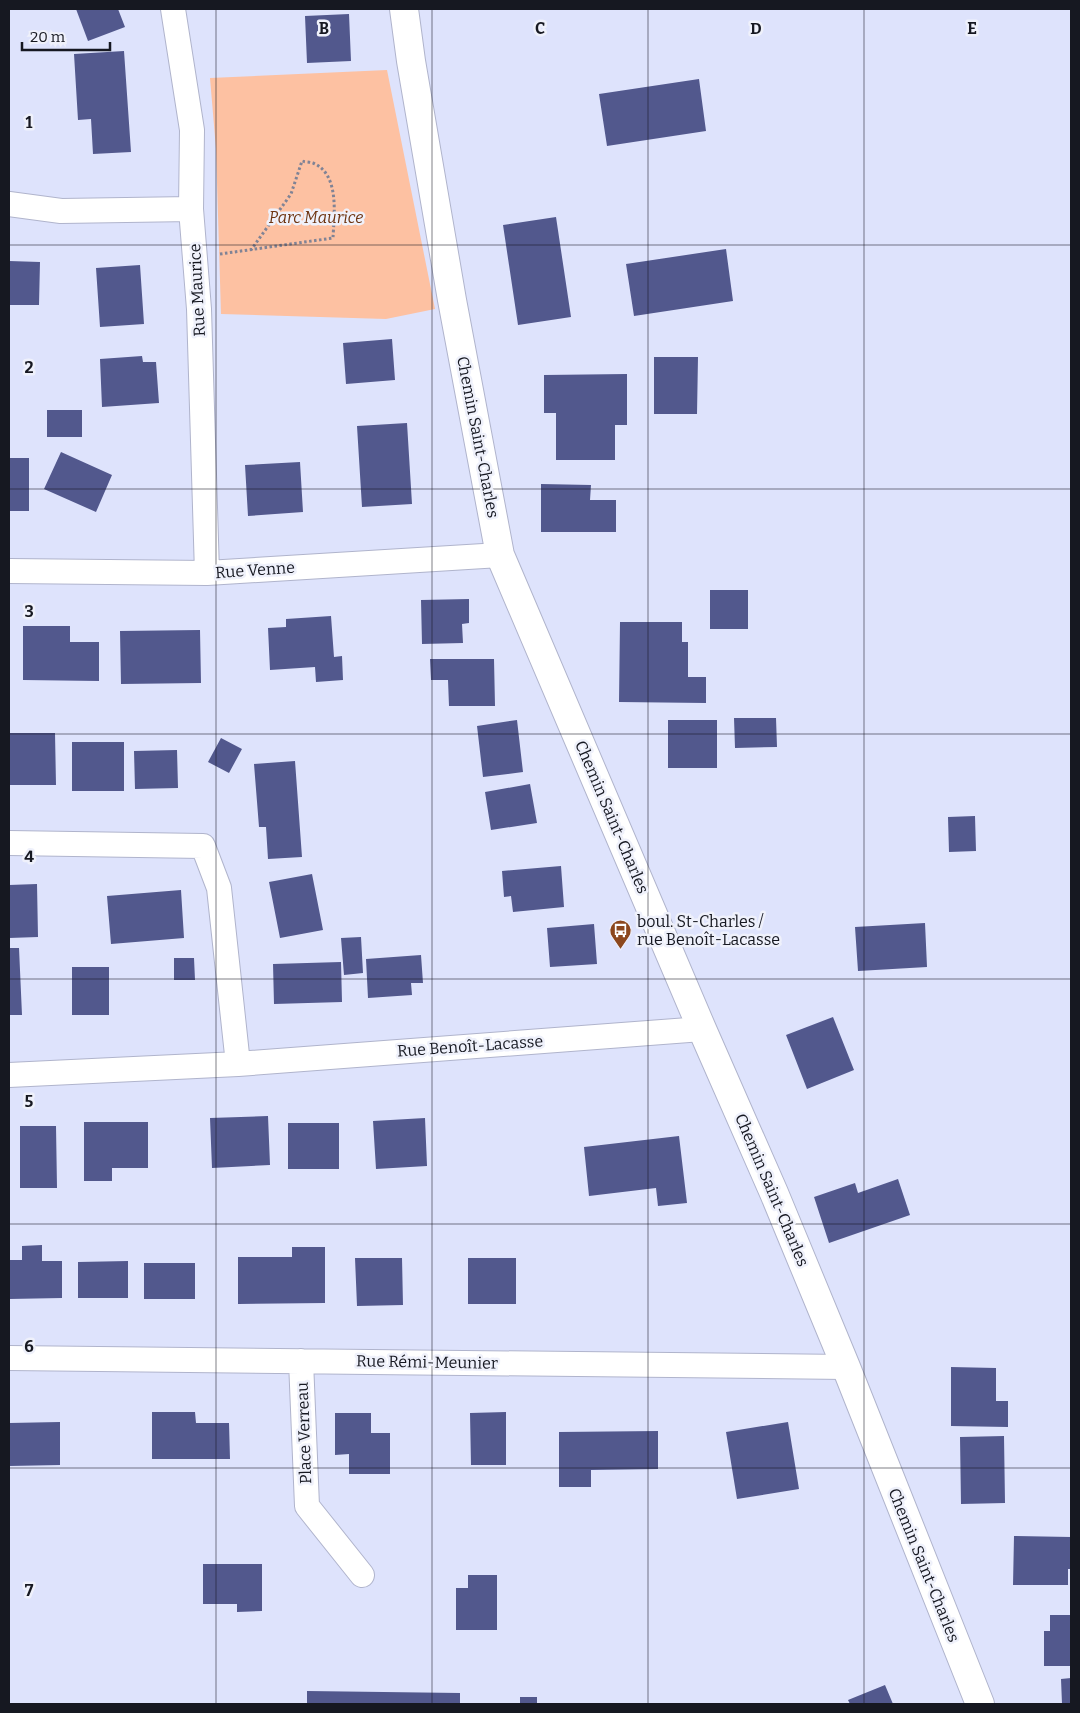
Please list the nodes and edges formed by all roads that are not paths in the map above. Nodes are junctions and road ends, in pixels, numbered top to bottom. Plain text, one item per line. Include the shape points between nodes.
1 (173, 9) edge
2 (404, 9) edge
3 (9, 204) edge
4 (192, 210) junction
5 (500, 555) junction
6 (9, 571) edge
7 (207, 573) junction
8 (9, 843) edge
9 (702, 1029) junction
10 (238, 1064) junction
11 (9, 1075) edge
12 (9, 1358) edge
13 (301, 1361) junction
14 (846, 1367) junction
15 (362, 1575) dead end
16 (980, 1704) edge

1 - 4 street, Rue Maurice via 192,130
2 - 5 main road, Chemin Saint-Charles via 452,300
3 - 4 street via 61,211
4 - 7 street, Rue Maurice
5 - 7 street, Rue Venne
5 - 9 main road, Chemin Saint-Charles
6 - 7 street, Rue Venne
8 - 10 street via 202,846 218,888
9 - 10 street, Rue Benoît-Lacasse
9 - 14 main road, Chemin Saint-Charles
10 - 11 street, Rue Benoît-Lacasse
12 - 13 street, Rue Rémi-Meunier
13 - 14 street, Rue Rémi-Meunier
13 - 15 street, Place Verreau via 307,1506
14 - 16 main road, Chemin Saint-Charles

